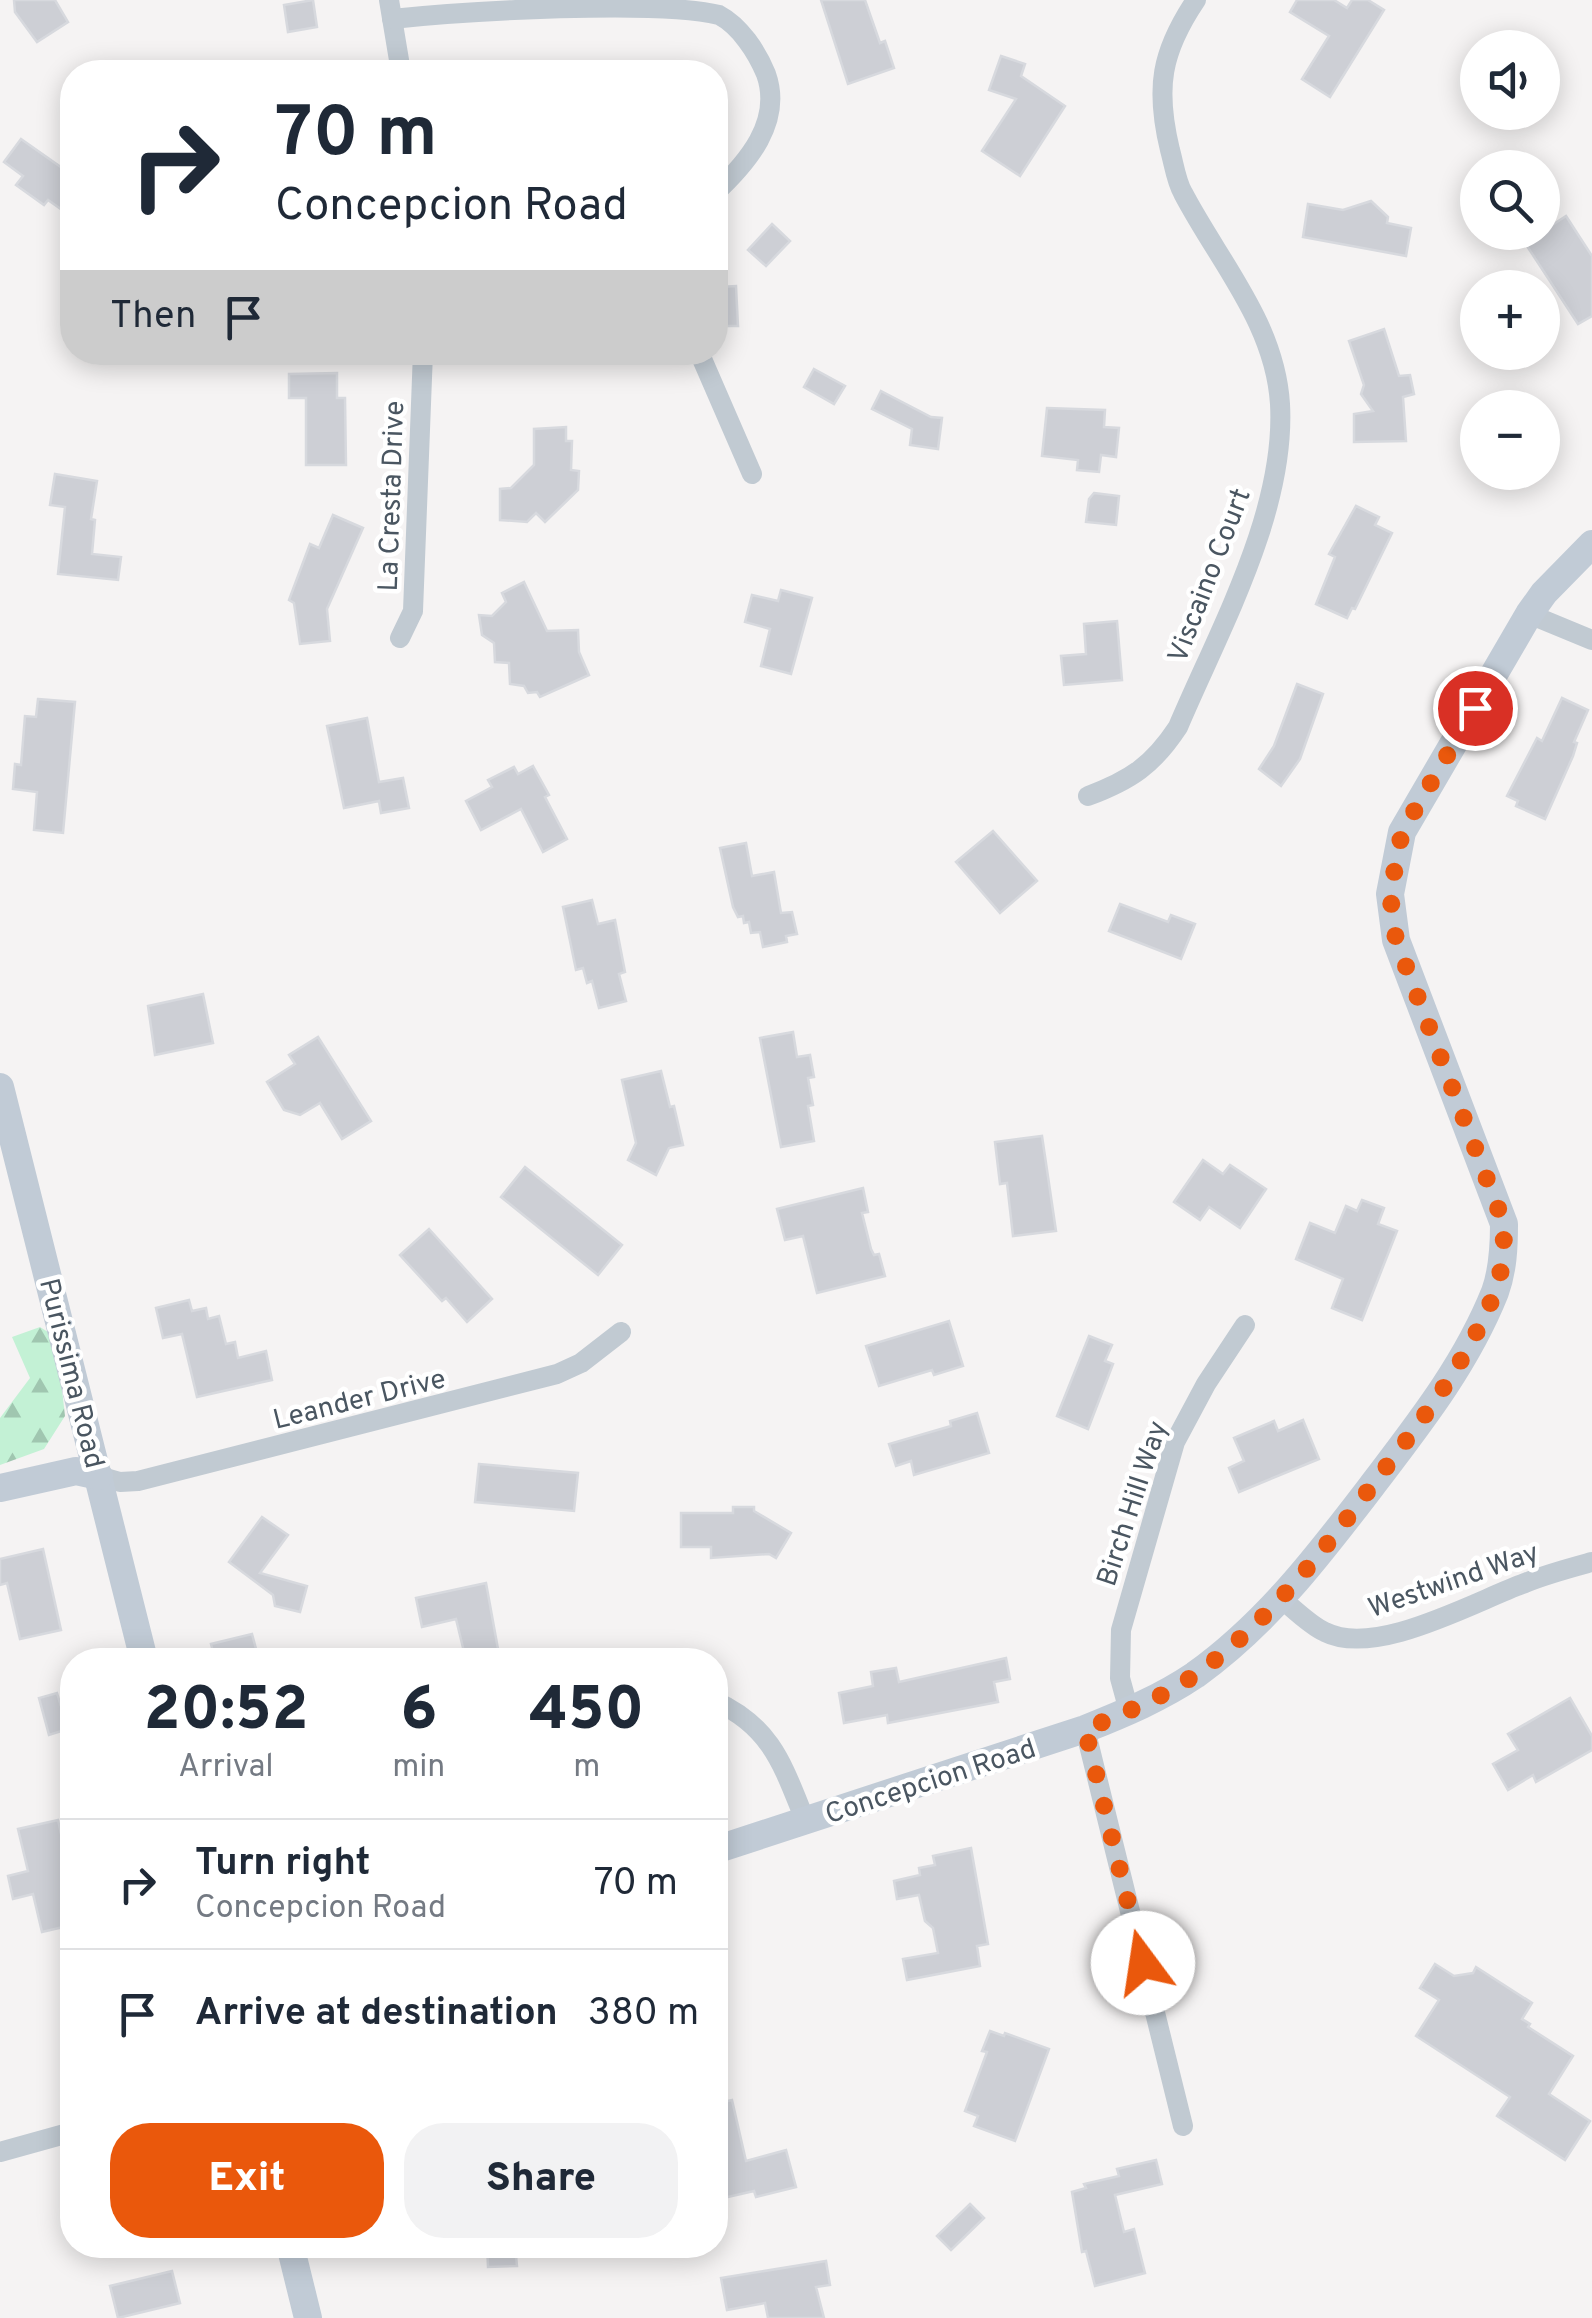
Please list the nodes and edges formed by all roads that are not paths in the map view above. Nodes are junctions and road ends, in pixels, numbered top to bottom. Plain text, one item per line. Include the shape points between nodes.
1 (1196, 0) edge
2 (391, 10) edge
3 (399, 60) edge
4 (728, 179) edge
5 (422, 365) edge
6 (705, 365) edge
7 (752, 474) dead end
8 (1592, 544) edge
9 (1529, 614) junction
10 (400, 638) dead end
11 (1592, 640) edge
12 (1088, 796) dead end
13 (0, 1087) edge
14 (1245, 1325) dead end
15 (621, 1332) dead end
16 (98, 1476) junction
17 (0, 1488) edge
18 (1592, 1562) edge
19 (1282, 1599) junction
20 (141, 1648) edge
21 (728, 1707) edge
22 (1129, 1711) junction
23 (1085, 1729) junction
24 (805, 1820) junction
25 (728, 1846) edge
26 (1183, 2126) dead end
27 (60, 2135) edge
28 (0, 2152) edge
29 (293, 2258) edge
30 (308, 2318) edge

1 - 12 street, Viscaino Court via 1164,63 1162,117 1180,189 1272,349 1280,406 1276,471 1258,533 1178,727 1160,754 1119,784
2 - 3 street
2 - 4 street via 614,0 687,4 722,16 748,40 770,98 755,149
5 - 10 street, La Cresta Drive via 414,611
6 - 7 street
8 - 9 street, Concepcion Road
9 - 11 street
9 - 19 street, Concepcion Road via 1402,832 1390,894 1396,940 1504,1224 1496,1289 1466,1355 1420,1423
13 - 16 street, Purissima Road
14 - 22 street, Birch Hill Way via 1175,1442 1121,1630 1120,1678
15 - 16 street, Leander Drive via 581,1363 516,1386 138,1482
16 - 17 street via 76,1471
16 - 20 street, Purissima Road
18 - 19 street, Westwind Way via 1374,1638 1326,1633
19 - 22 street, Concepcion Road via 1194,1675
21 - 24 street via 763,1733 777,1753
22 - 23 street, Concepcion Road
23 - 24 street, Concepcion Road
23 - 26 street
24 - 25 street, Concepcion Road
27 - 28 street
29 - 30 street

